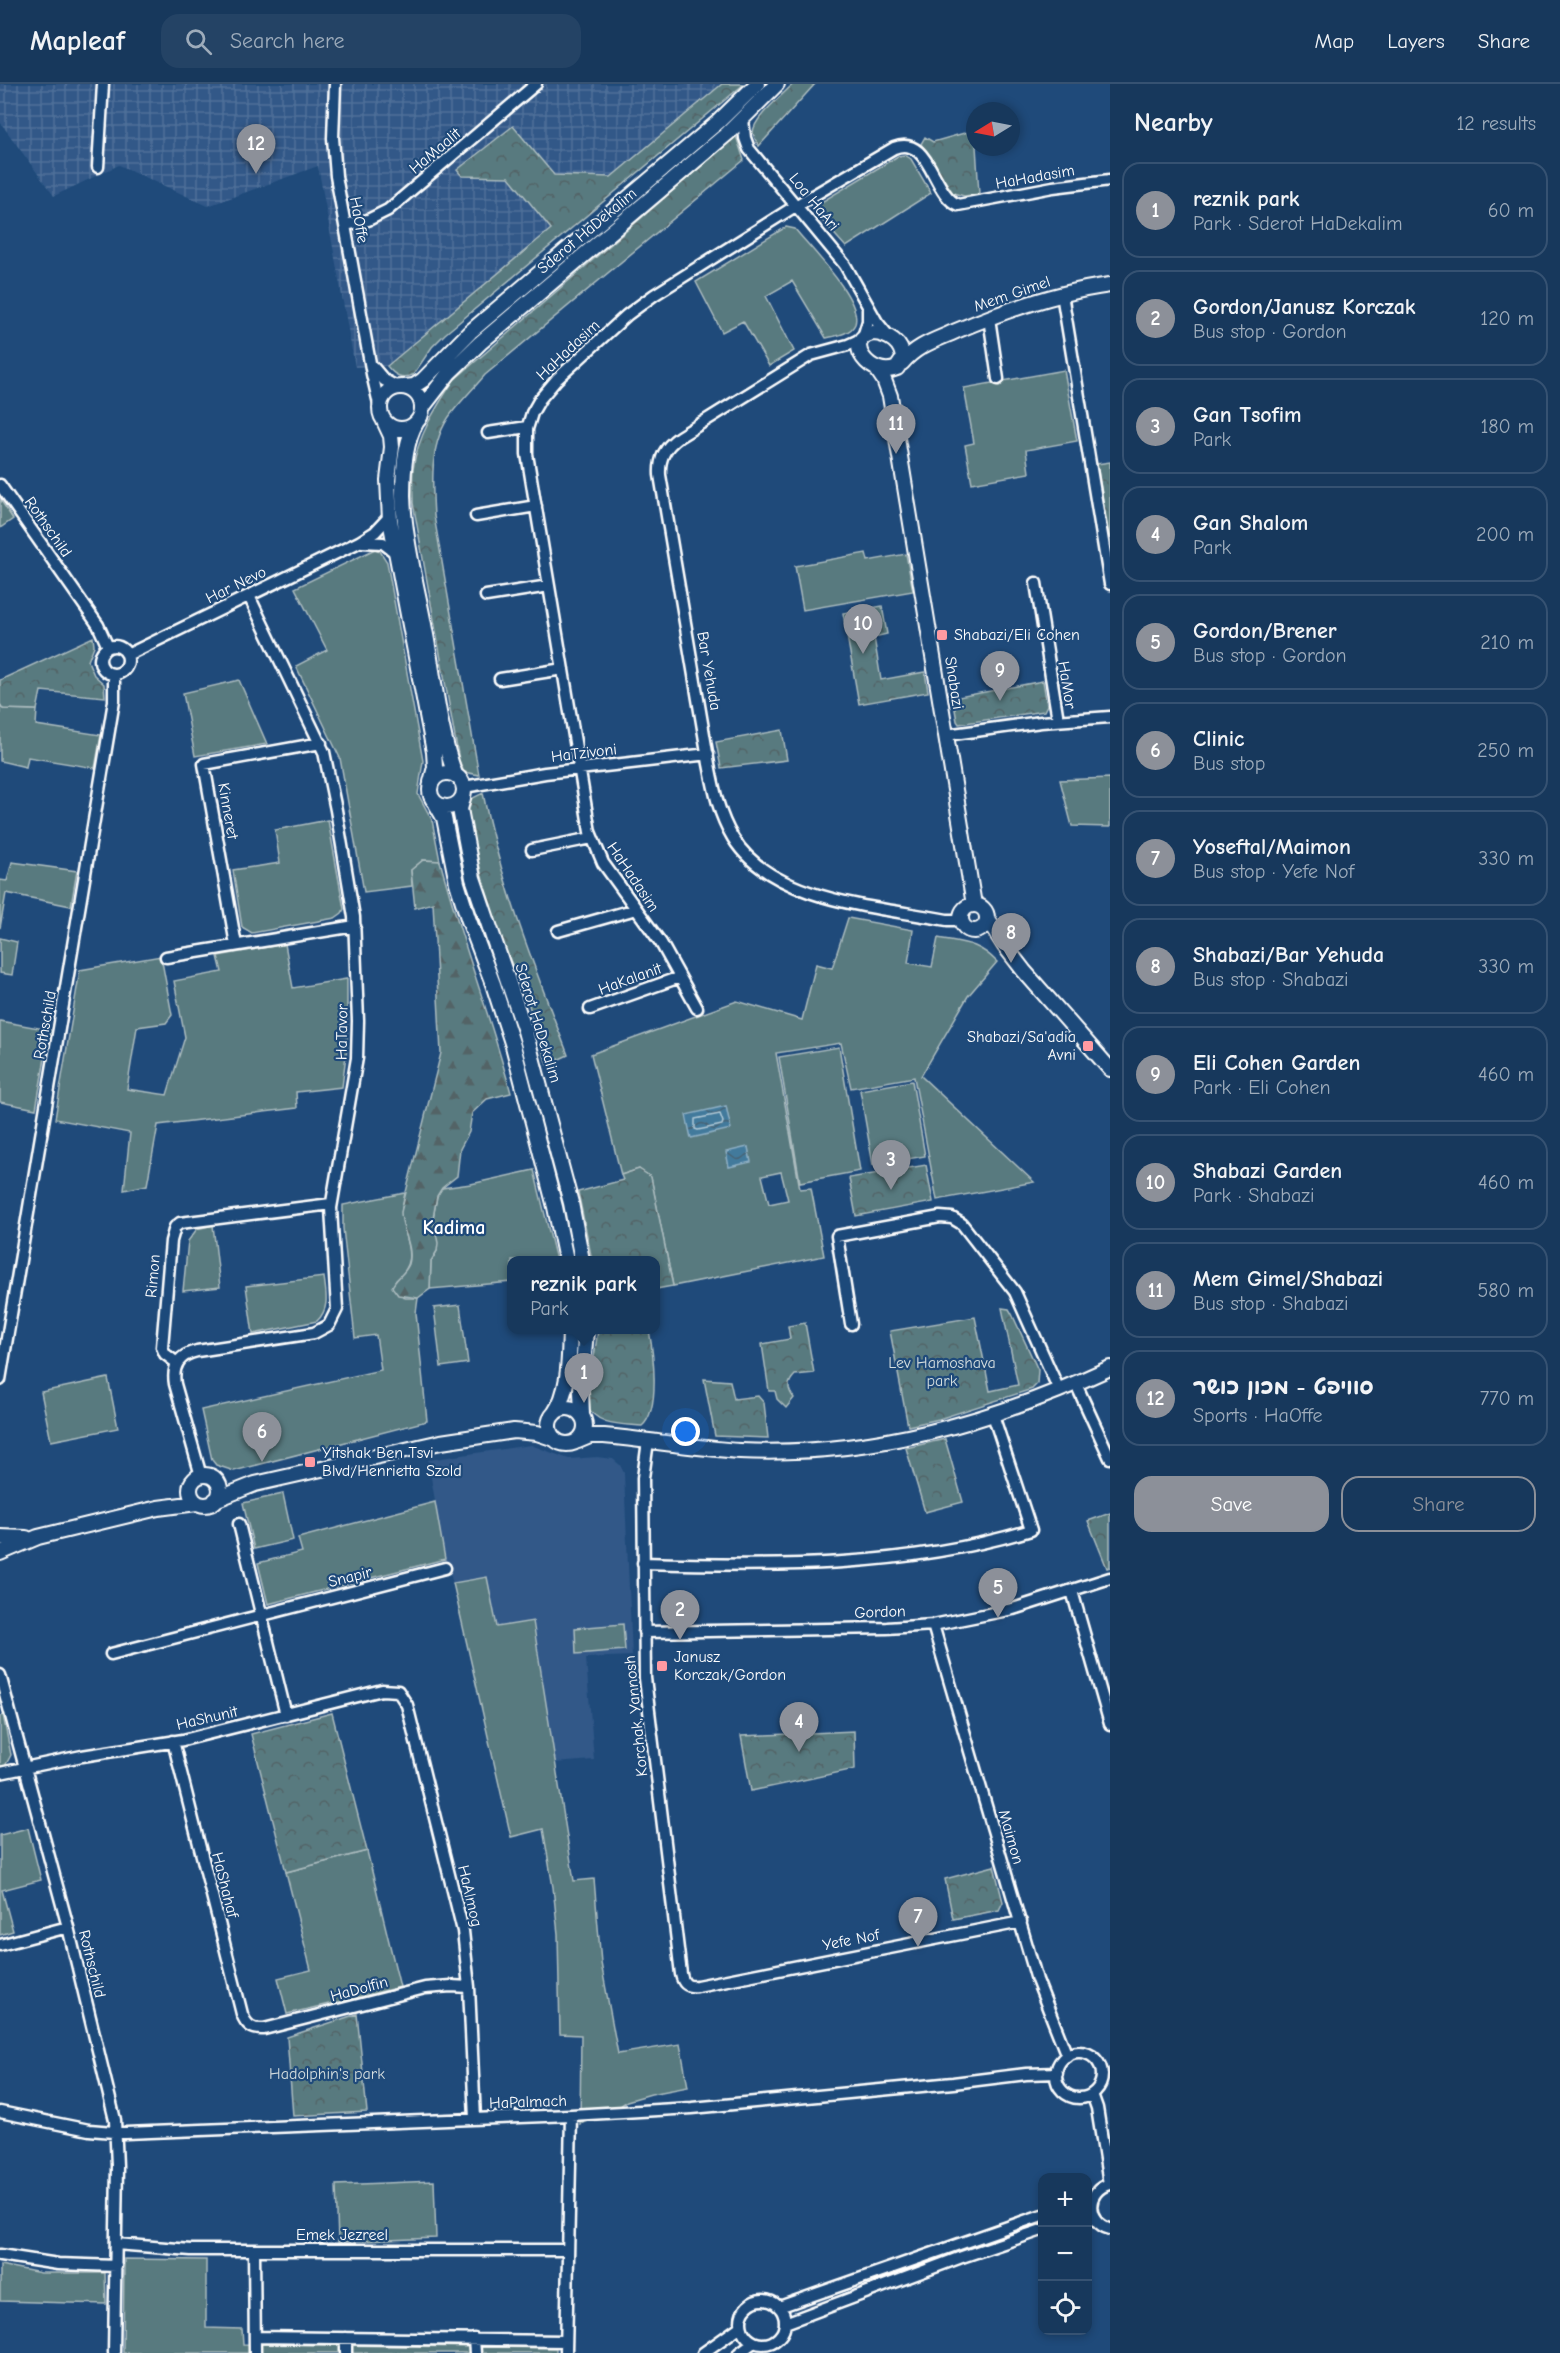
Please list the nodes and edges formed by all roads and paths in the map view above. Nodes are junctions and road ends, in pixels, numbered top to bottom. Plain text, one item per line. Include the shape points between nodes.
1 (103, 84) edge
2 (335, 84) edge
3 (536, 84) edge
4 (757, 84) edge
5 (777, 84) edge
6 (743, 119) junction
7 (98, 167) dead end
8 (1110, 180) edge
9 (797, 205) junction
10 (345, 225) junction
11 (1110, 285) edge
12 (1062, 294) junction
13 (867, 304) junction
14 (988, 318) junction
15 (862, 338) junction
16 (893, 340) junction
17 (926, 343) junction
18 (829, 350) junction
19 (864, 359) junction
20 (370, 360) junction
21 (900, 365) junction
22 (876, 368) junction
23 (998, 379) dead end
24 (401, 387) junction
25 (890, 396) junction
26 (422, 408) junction
27 (382, 415) junction
28 (416, 423) junction
29 (527, 427) junction
30 (488, 433) dead end
31 (0, 485) edge
32 (536, 506) junction
33 (390, 516) junction
34 (476, 516) dead end
35 (359, 542) junction
36 (396, 552) junction
37 (1036, 583) dead end
38 (1110, 584) edge
39 (549, 586) junction
40 (249, 596) junction
41 (486, 596) dead end
42 (108, 647) junction
43 (127, 655) junction
44 (562, 669) junction
45 (114, 674) junction
46 (500, 679) dead end
47 (1110, 717) edge
48 (1058, 720) junction
49 (946, 735) junction
50 (321, 743) junction
51 (708, 754) junction
52 (579, 769) junction
53 (455, 774) junction
54 (431, 782) junction
55 (463, 792) junction
56 (436, 804) junction
57 (592, 838) junction
58 (532, 850) dead end
59 (974, 905) junction
60 (636, 909) junction
61 (987, 918) junction
62 (961, 920) junction
63 (355, 927) junction
64 (558, 931) dead end
65 (974, 931) junction
66 (236, 945) junction
67 (1004, 945) junction
68 (166, 957) dead end
69 (680, 977) junction
70 (697, 1008) dead end
71 (590, 1009) dead end
72 (1110, 1069) edge
73 (331, 1204) junction
74 (565, 1256) edge
75 (581, 1256) edge
76 (851, 1324) dead end
77 (570, 1334) edge
78 (586, 1334) edge
79 (177, 1363) junction
80 (1110, 1368) edge
81 (0, 1380) edge
82 (1076, 1384) junction
83 (1059, 1390) junction
84 (553, 1415) junction
85 (993, 1415) junction
86 (583, 1418) junction
87 (509, 1431) junction
88 (607, 1436) junction
89 (555, 1439) junction
90 (578, 1441) junction
91 (648, 1441) junction
92 (1110, 1458) edge
93 (202, 1479) junction
94 (255, 1484) junction
95 (215, 1500) junction
96 (197, 1503) junction
97 (158, 1508) junction
98 (239, 1524) dead end
99 (0, 1536) edge
100 (38, 1537) junction
101 (0, 1553) edge
102 (643, 1563) junction
103 (446, 1569) dead end
104 (1110, 1578) edge
105 (1072, 1591) junction
106 (262, 1615) junction
107 (933, 1625) junction
108 (644, 1632) junction
109 (111, 1654) dead end
110 (0, 1675) edge
111 (395, 1690) joint
112 (286, 1715) junction
113 (1110, 1724) edge
114 (173, 1741) junction
115 (23, 1767) junction
116 (0, 1773) edge
117 (1020, 1922) junction
118 (68, 1927) junction
119 (0, 1945) edge
120 (687, 1985) joint
121 (469, 1987) junction
122 (257, 2029) joint
123 (1067, 2056) junction
124 (1057, 2073) junction
125 (1092, 2094) junction
126 (0, 2112) edge
127 (571, 2115) junction
128 (475, 2119) junction
129 (116, 2133) junction
130 (1110, 2184) edge
131 (1092, 2197) edge
132 (1038, 2216) edge
133 (1092, 2220) edge
134 (1110, 2229) edge
135 (1038, 2231) edge
136 (116, 2244) junction
137 (254, 2250) junction
138 (568, 2250) junction
139 (0, 2255) edge
140 (116, 2266) junction
141 (779, 2307) junction
142 (785, 2323) junction
143 (741, 2326) junction
144 (255, 2337) junction
145 (346, 2338) junction
146 (474, 2339) junction
147 (566, 2341) junction
148 (754, 2342) junction
149 (114, 2353) edge
150 (255, 2353) edge
151 (346, 2353) edge
152 (475, 2353) edge
153 (566, 2353) edge
154 (704, 2353) edge
155 (739, 2353) edge

1 - 7 street
2 - 10 street, HaOffe via 333,151
3 - 10 street, HaMaalit via 388,210
4 - 24 street, Sderot HaDekalim via 713,127 470,332 423,380
5 - 6 street, Sderot HaDekalim
6 - 9 street, Loa HaAri via 749,149
6 - 26 street, Sderot HaDekalim via 486,338 449,374
8 - 9 street, HaHadasim via 958,206 948,199 920,153 905,145
9 - 13 street, Loa HaAri via 845,265
9 - 29 street, HaHadasim via 633,310 550,386 535,406
10 - 20 street, HaOffe
11 - 12 street, Mem Gimel
12 - 14 street, Mem Gimel
12 - 38 street
13 - 15 street via 868,318
13 - 16 street, Loa HaAri
14 - 17 street, Mem Gimel
14 - 23 street
15 - 16 street via 877,333
15 - 18 street, Bar Yehuda
15 - 19 street via 859,347
16 - 17 street, Mem Gimel via 907,345
16 - 21 street via 902,354
17 - 21 street, Mem Gimel
18 - 19 street via 849,351
18 - 51 street, Bar Yehuda via 811,355 679,437 666,448 661,459 660,475
19 - 22 street
20 - 24 street, HaOffe via 381,378
20 - 27 street, HaOffe
21 - 22 street via 889,371
21 - 25 street, Shabazi
22 - 25 street, Shabazi
24 - 26 street via 418,395
24 - 27 street via 384,396
25 - 49 street, Shabazi
26 - 28 street
27 - 28 street via 392,427 401,429
27 - 33 street, Sderot HaDekalim via 392,447
28 - 53 street via 405,468 404,510 447,749
29 - 30 street
29 - 32 street, HaHadasim via 526,445
31 - 42 street, Rothschild via 98,625
32 - 34 street
32 - 39 street, HaHadasim
33 - 35 street, Har Nevo
33 - 36 street, Sderot HaDekalim
35 - 36 street via 383,543
35 - 40 street, Har Nevo
36 - 54 street, Sderot HaDekalim via 433,745 435,767
37 - 48 street, HaMor
39 - 41 street
39 - 44 street, HaHadasim
40 - 43 street, Har Nevo
40 - 50 street, HaTavor
42 - 43 street via 118,646
42 - 45 street via 100,662 104,670
43 - 45 street via 125,668
44 - 46 street
44 - 52 street, HaHadasim
45 - 81 street, Rothschild via 114,701
47 - 48 street
48 - 49 street
49 - 59 street, Shabazi
50 - 63 street, HaTavor
50 - 66 street, Kinneret via 204,764
51 - 52 street, HaTzivoni
51 - 62 street, Bar Yehuda via 725,824 745,854 774,877 795,888 835,899
52 - 55 street, HaTzivoni
52 - 57 street, HaHadasim
53 - 54 street via 441,773
53 - 55 street via 461,779
54 - 56 street, Sderot HaDekalim via 430,796
55 - 56 street via 458,804
55 - 75 street, Sderot HaDekalim via 460,809 473,878 525,1031
56 - 74 street, Sderot HaDekalim via 445,822 466,912 513,1046
57 - 58 street
57 - 60 street, HaHadasim via 603,863
59 - 61 street via 983,908
59 - 62 street via 965,909
60 - 64 street
60 - 69 street, HaHadasim
61 - 65 street via 985,926
61 - 67 street
62 - 65 street via 965,928
63 - 66 street
63 - 73 street, HaTavor via 357,1064
65 - 67 street
66 - 68 street
67 - 72 street
69 - 70 street, HaHadasim
69 - 71 street, HaKalanit
73 - 79 street, HaTavor via 337,1302 329,1325 308,1335 191,1352
73 - 79 street, Rimon via 180,1223 175,1227 162,1347
76 - 83 street via 837,1236 952,1218 962,1224 1013,1288
77 - 84 street via 565,1389
78 - 86 street
79 - 93 street via 175,1384
80 - 82 street
82 - 83 street
82 - 92 street
83 - 85 street
84 - 86 street via 570,1408
84 - 87 street
84 - 89 street via 549,1426
85 - 91 street via 902,1439 831,1449 740,1450
85 - 102 street via 1031,1530 964,1548 895,1558 758,1564
86 - 88 street
86 - 90 street via 585,1432
87 - 89 street
87 - 94 street via 407,1448
88 - 90 street
88 - 91 street
89 - 90 street via 567,1444
91 - 102 street, Korchak, Yannosh via 643,1474
93 - 94 street
93 - 95 street via 219,1490
93 - 96 street via 191,1495
93 - 97 street
94 - 95 street
95 - 96 street
96 - 97 street
97 - 100 street
98 - 106 street
99 - 100 street
100 - 101 street
102 - 108 street, Korchak, Yannosh
103 - 106 street, Snapir
104 - 105 street, Gordon
105 - 107 street, Gordon via 994,1614
105 - 113 street
106 - 109 street, Snapir
106 - 112 street
107 - 108 street, Gordon
107 - 117 street, Maimon
108 - 120 street, Korchak, Yannosh via 646,1696 681,1974
110 - 115 street, Rothschild
111 - 112 street, HaShunit
111 - 121 street, HaAlmog via 407,1705 457,1901
112 - 114 street, HaShunit
114 - 115 street, HaShunit
114 - 122 street, HaShahaf via 242,2014
115 - 116 street, HaShunit
115 - 118 street, Rothschild
117 - 120 street, Yefe Nof
117 - 123 street, Maimon via 1037,1980
118 - 119 street
118 - 129 street, Rothschild
121 - 122 street, HaDolfin via 409,1991
121 - 128 street, HaAlmog
123 - 124 street
123 - 125 street via 1084,2053 1098,2063 1101,2080
124 - 125 street via 1058,2084 1066,2094 1079,2098
124 - 127 street, HaPalmach via 757,2102
125 - 130 street
126 - 129 street, HaPalmach
127 - 128 street, HaPalmach
127 - 138 street
128 - 129 street, HaPalmach
129 - 136 street, Rothschild
130 - 131 street
132 - 141 street
133 - 134 street
135 - 142 street
136 - 137 street, Emek Jezreel
136 - 140 street, Rothschild
137 - 138 street, Emek Jezreel
137 - 144 street
138 - 147 street
139 - 140 street via 57,2264
140 - 149 street, Rothschild
141 - 142 street
141 - 143 street via 768,2301 755,2301 745,2309
142 - 148 street via 774,2341
143 - 148 street
143 - 154 street
144 - 145 street
144 - 150 street
145 - 146 street
145 - 151 street
146 - 147 street
146 - 152 street
147 - 153 street
148 - 155 street

